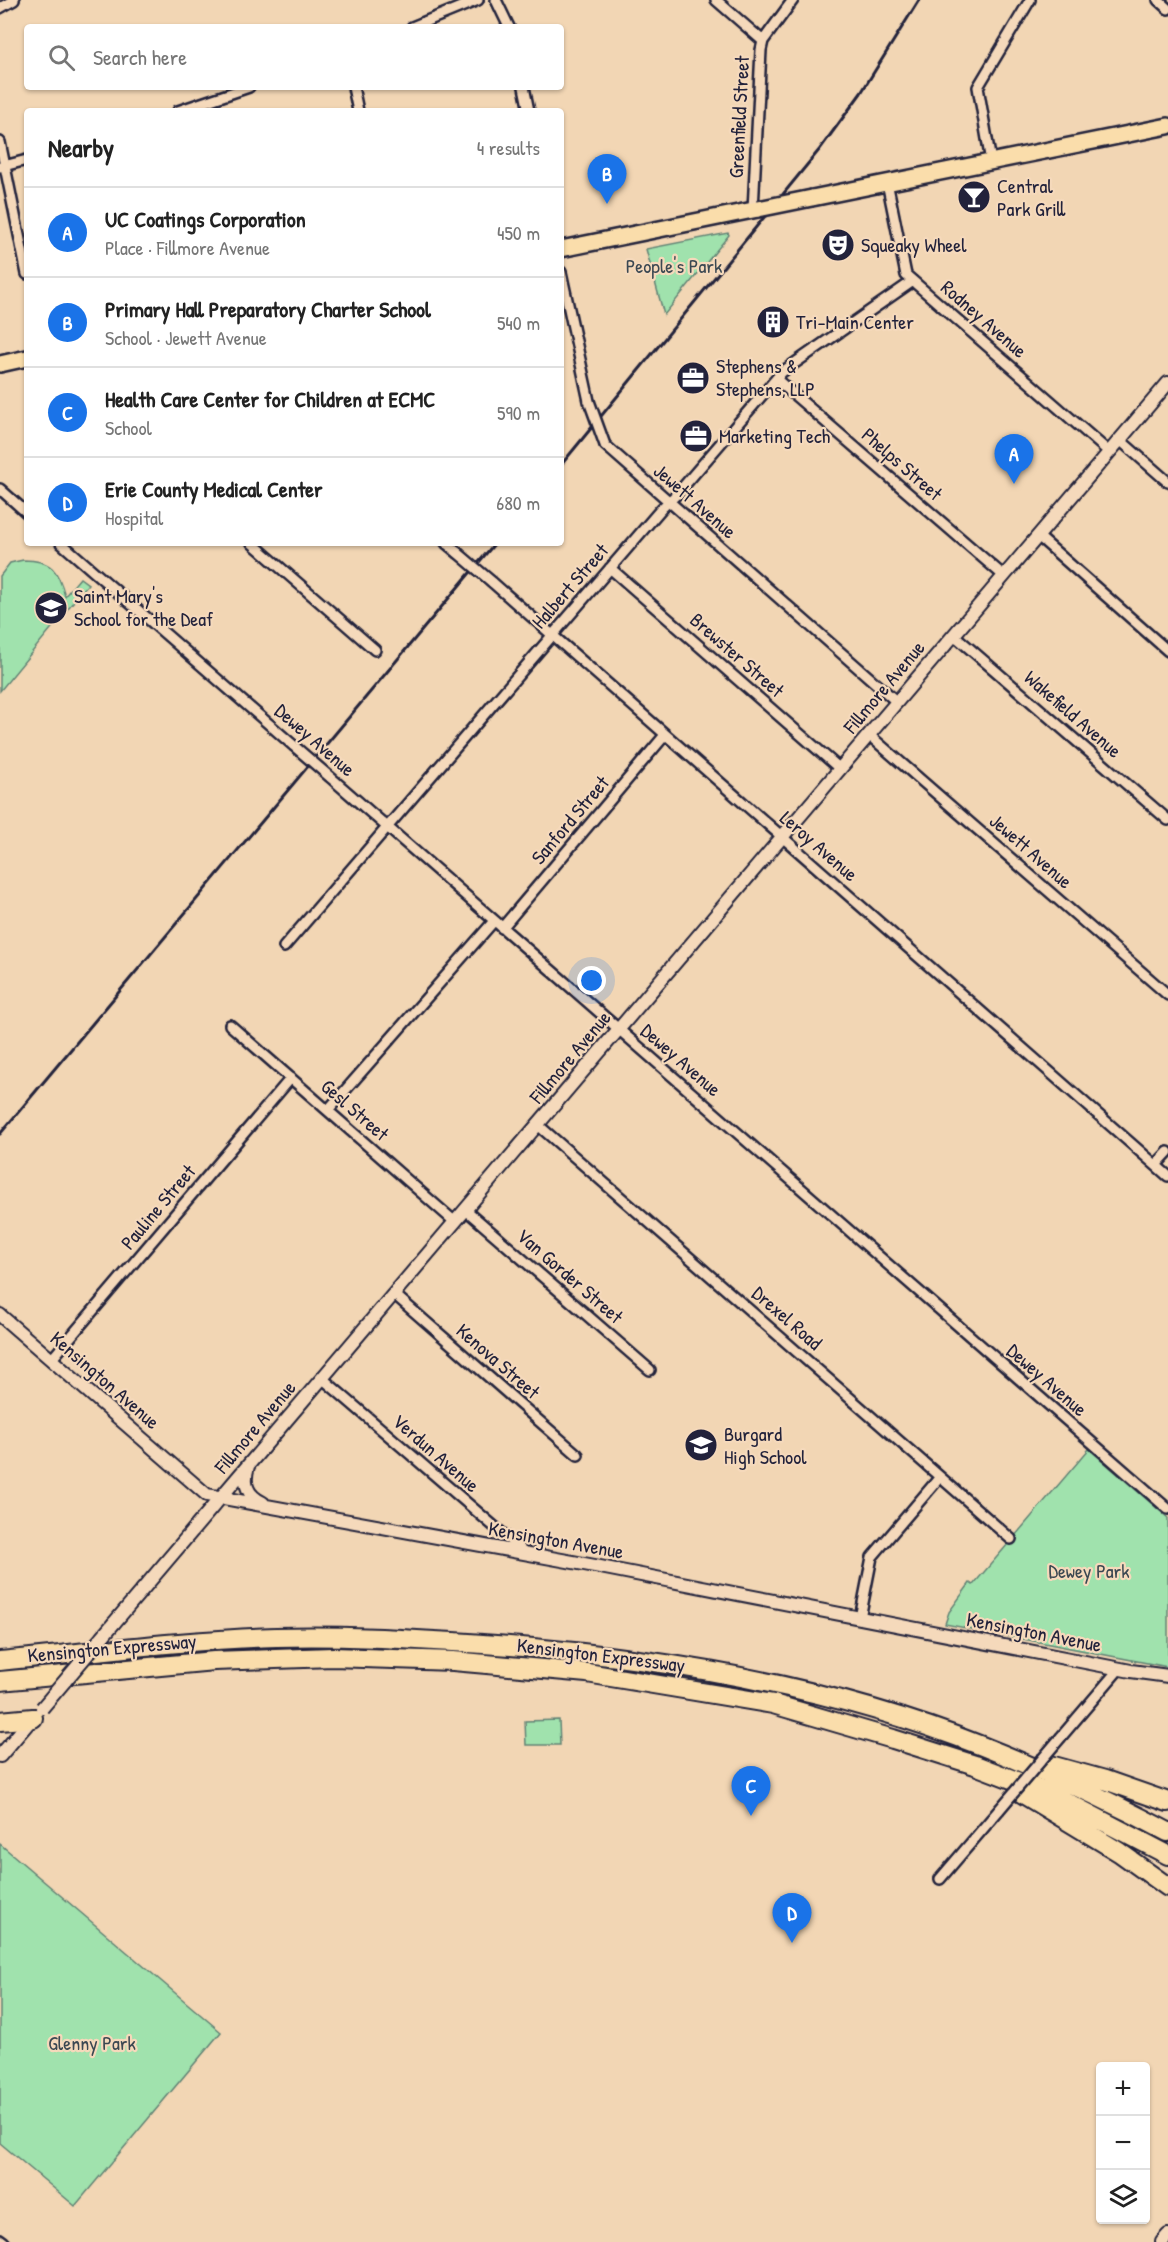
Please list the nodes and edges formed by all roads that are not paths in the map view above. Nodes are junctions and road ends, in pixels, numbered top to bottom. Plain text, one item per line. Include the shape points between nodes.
1 (14, 0) edge
2 (478, 0) edge
3 (496, 0) edge
4 (716, 0) edge
5 (793, 0) edge
6 (1030, 0) edge
7 (1158, 0) edge
8 (0, 8) edge
9 (1168, 9) edge
10 (419, 24) edge
11 (508, 24) edge
12 (763, 41) junction
13 (240, 90) edge
14 (354, 90) edge
15 (525, 90) edge
16 (187, 108) edge
17 (357, 108) edge
18 (528, 108) edge
19 (1168, 126) edge
20 (0, 142) edge
21 (24, 161) edge
22 (991, 162) junction
23 (3, 166) edge
24 (887, 182) junction
25 (755, 209) junction
26 (564, 248) edge
27 (24, 260) edge
28 (913, 281) junction
29 (564, 286) edge
30 (24, 359) edge
31 (0, 364) edge
32 (776, 379) junction
33 (1168, 383) edge
34 (1120, 440) junction
35 (1109, 452) junction
36 (1168, 482) edge
37 (0, 489) edge
38 (669, 502) junction
39 (24, 510) edge
40 (1038, 536) junction
41 (64, 546) edge
42 (255, 546) edge
43 (450, 546) edge
44 (610, 568) junction
45 (1004, 576) junction
46 (954, 634) junction
47 (551, 635) junction
48 (375, 650) dead end
49 (1168, 651) edge
50 (897, 702) junction
51 (665, 735) junction
52 (869, 735) junction
53 (840, 769) junction
54 (1168, 820) edge
55 (387, 828) junction
56 (782, 837) junction
57 (494, 921) junction
58 (502, 928) junction
59 (284, 947) dead end
60 (1168, 995) edge
61 (230, 1025) dead end
62 (619, 1030) junction
63 (291, 1078) junction
64 (328, 1110) junction
65 (538, 1125) junction
66 (1168, 1152) edge
67 (1156, 1165) junction
68 (1168, 1176) edge
69 (466, 1210) junction
70 (455, 1222) junction
71 (394, 1294) junction
72 (0, 1315) edge
73 (51, 1360) junction
74 (650, 1370) dead end
75 (322, 1378) junction
76 (578, 1455) dead end
77 (249, 1465) junction
78 (940, 1476) junction
79 (221, 1498) junction
80 (273, 1507) junction
81 (1168, 1509) edge
82 (1011, 1539) dead end
83 (526, 1554) junction
84 (860, 1617) junction
85 (0, 1661) edge
86 (1119, 1669) junction
87 (1168, 1676) edge
88 (0, 1681) edge
89 (37, 1713) junction
90 (0, 1721) edge
91 (981, 1745) junction
92 (0, 1756) edge
93 (975, 1765) junction
94 (1168, 1802) edge
95 (1168, 1832) edge
96 (1168, 1854) edge
97 (940, 1879) dead end
98 (1168, 1887) edge
99 (1168, 2235) edge
100 (0, 2239) edge
101 (4, 2242) edge
102 (1162, 2242) edge

1 - 8 street
2 - 10 street
3 - 11 street
4 - 12 street
5 - 12 street, Greenfield Street
6 - 22 street via 978,87
7 - 9 street
12 - 25 street, Greenfield Street
13 - 16 street
14 - 17 street
15 - 18 street
19 - 22 main road
20 - 23 street
21 - 23 street
22 - 24 main road
23 - 27 street
24 - 25 main road, bridge
24 - 28 street, Rodney Avenue via 906,275
25 - 26 main road
28 - 32 street, Halbert Street
28 - 35 street, Rodney Avenue
29 - 38 street, Jewett Avenue, bridge via 589,401 605,446
30 - 31 main road
32 - 38 street, Halbert Street
32 - 45 street, Phelps Street
33 - 34 street, Fillmore Avenue
34 - 35 street, Fillmore Avenue
34 - 36 street
35 - 40 street, Fillmore Avenue
37 - 39 street
38 - 44 street, Halbert Street
38 - 50 street, Jewett Avenue
40 - 45 street, Fillmore Avenue
40 - 49 street
41 - 55 street, Dewey Avenue, bridge
42 - 48 street
43 - 47 street, Leroy Avenue, bridge
44 - 47 street, Halbert Street
44 - 53 street, Brewster Street
45 - 46 street, Fillmore Avenue
46 - 50 street, Fillmore Avenue
46 - 54 street, Wakefield Avenue
47 - 51 street, Leroy Avenue
47 - 55 street, Halbert Street
50 - 52 street, Fillmore Avenue
51 - 56 street, Leroy Avenue
51 - 58 street, Sanford Street
52 - 53 street, Fillmore Avenue
52 - 60 street, Jewett Avenue
53 - 56 street, Fillmore Avenue
55 - 57 street, Dewey Avenue
55 - 59 street, Halbert Street
56 - 62 street, Fillmore Avenue
56 - 67 street, Leroy Avenue
57 - 58 street, Dewey Avenue
57 - 64 street
58 - 62 street, Dewey Avenue
61 - 63 street, Gesl Street
62 - 65 street, Fillmore Avenue
62 - 81 street, Dewey Avenue
63 - 64 street, Gesl Street
63 - 73 street, Pauline Street
64 - 70 street, Gesl Street
65 - 69 street, Fillmore Avenue
65 - 78 street, Drexel Road
66 - 67 street
67 - 68 street, Leroy Avenue
69 - 70 street, Fillmore Avenue
69 - 74 street, Van Gorder Street
70 - 71 street, Fillmore Avenue
71 - 75 street, Fillmore Avenue
71 - 76 street, Kenova Street
72 - 73 street, Kensington Avenue
73 - 79 street, Kensington Avenue via 207,1495
75 - 77 street, Fillmore Avenue
75 - 83 street, Verdun Avenue
77 - 79 street, Fillmore Avenue
77 - 80 street via 247,1489 254,1498
78 - 82 street, Drexel Road
78 - 84 street via 872,1557
79 - 80 street, Kensington Avenue
79 - 89 street, Fillmore Avenue, bridge
80 - 83 street, Kensington Avenue
83 - 84 street, Kensington Avenue
84 - 86 street, Kensington Avenue
85 - 91 highway, Kensington Expressway via 279,1637 368,1636 548,1648 671,1664 771,1683 891,1715
86 - 87 street, Kensington Avenue
86 - 97 street, bridge
88 - 93 highway, Kensington Expressway via 214,1661 333,1657 464,1662 587,1673 773,1704
89 - 90 highway
89 - 92 street, Fillmore Avenue
91 - 94 highway
91 - 95 highway, Kensington Expressway
93 - 96 highway, Kensington Expressway via 1053,1795
93 - 98 highway via 1089,1833
99 - 102 street
100 - 101 street

